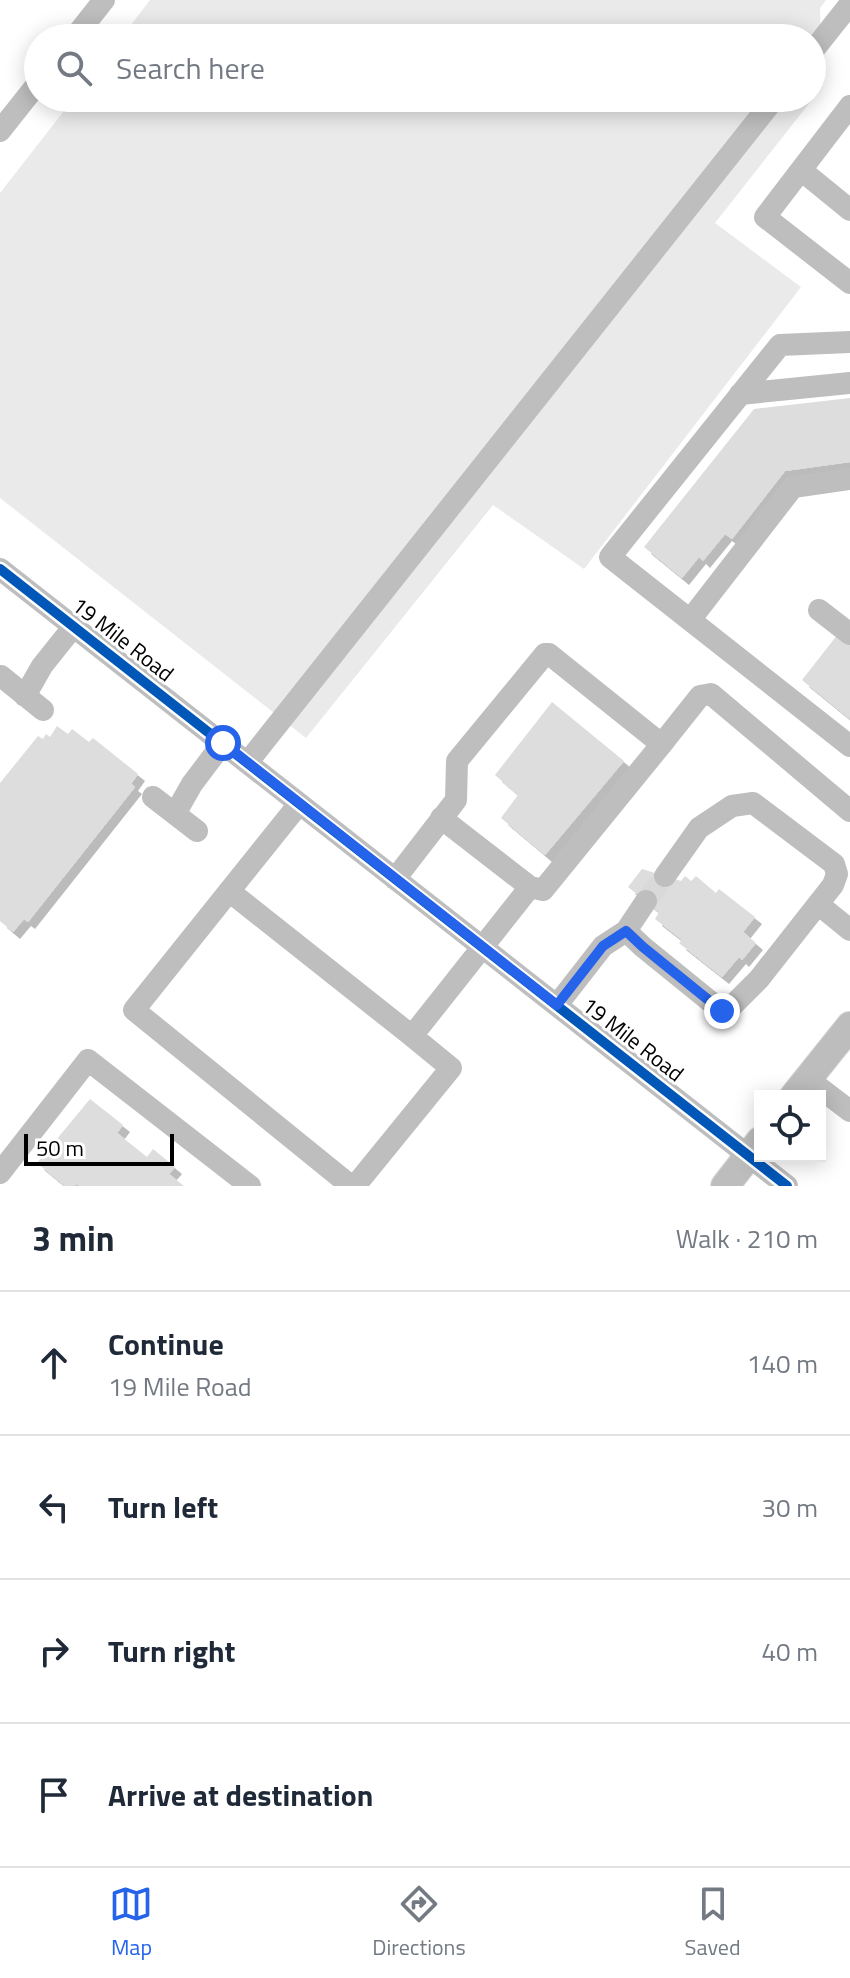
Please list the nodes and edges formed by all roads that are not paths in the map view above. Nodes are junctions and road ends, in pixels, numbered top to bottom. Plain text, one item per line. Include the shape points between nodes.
1 (104, 0) edge
2 (850, 4) edge
3 (85, 24) edge
4 (826, 34) edge
5 (24, 101) edge
6 (850, 106) edge
7 (764, 112) edge
8 (0, 131) edge
9 (801, 170) junction
10 (850, 210) edge
11 (850, 283) edge
12 (850, 342) edge
13 (850, 383) edge
14 (740, 394) junction
15 (850, 479) edge
16 (0, 569) edge
17 (819, 610) dead end
18 (690, 620) junction
19 (74, 626) junction
20 (850, 634) edge
21 (1, 676) edge
22 (25, 696) junction
23 (43, 710) dead end
24 (665, 740) junction
25 (223, 743) junction
26 (850, 746) edge
27 (247, 763) junction
28 (153, 797) dead end
29 (299, 804) junction
30 (850, 811) edge
31 (175, 814) junction
32 (441, 818) junction
33 (197, 831) dead end
34 (665, 876) tunnel mouth
35 (395, 879) junction
36 (530, 887) junction
37 (229, 891) junction
38 (646, 901) tunnel mouth
39 (818, 904) junction
40 (850, 930) edge
41 (626, 931) junction
42 (482, 947) junction
43 (557, 1005) junction
44 (850, 1026) edge
45 (412, 1036) junction
46 (801, 1088) edge
47 (850, 1111) edge
48 (754, 1148) edge
49 (766, 1162) edge
50 (0, 1175) edge
51 (11, 1186) edge
52 (250, 1186) edge
53 (353, 1186) edge
54 (725, 1186) edge
55 (787, 1186) edge

1 - 3 street
2 - 4 street
5 - 8 street
6 - 9 street
7 - 27 street
9 - 10 street
9 - 11 street via 765,217
12 - 14 street via 780,345
13 - 14 street
14 - 18 street via 610,557
15 - 18 street via 793,487
16 - 19 street, 19 Mile Road
17 - 20 street
18 - 26 street
19 - 22 street
19 - 25 street, 19 Mile Road
21 - 22 street
22 - 23 street
24 - 30 street via 700,696 711,694
24 - 32 street via 655,739 545,654 457,761 456,800
24 - 36 street via 543,890
25 - 27 street, 19 Mile Road
25 - 31 street
27 - 29 street, 19 Mile Road
28 - 31 street
29 - 35 street, 19 Mile Road
29 - 37 street
31 - 33 street
32 - 35 street
32 - 36 street
34 - 39 street via 699,828 732,806 753,803 834,864 833,885
35 - 42 street, 19 Mile Road
36 - 42 street
37 - 45 street
37 - 53 street via 134,1010
38 - 41 street
39 - 40 street
39 - 41 street via 759,979 722,1011
41 - 43 street via 603,946
42 - 43 street, 19 Mile Road
42 - 45 street
43 - 48 street, 19 Mile Road
44 - 46 main road
45 - 53 street via 451,1068
46 - 47 street
48 - 54 main road
49 - 55 street, 19 Mile Road
50 - 51 street
50 - 52 street via 88,1060

